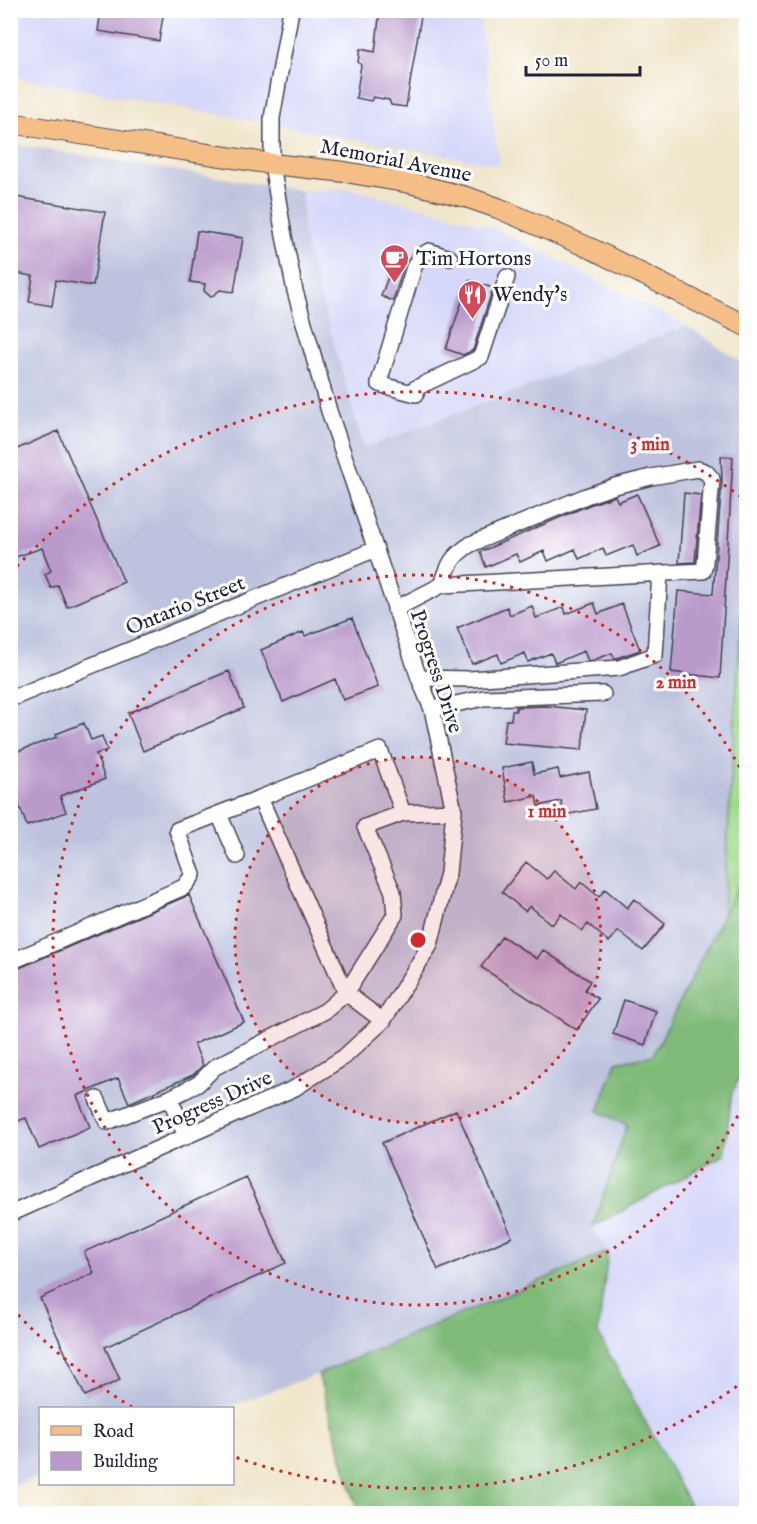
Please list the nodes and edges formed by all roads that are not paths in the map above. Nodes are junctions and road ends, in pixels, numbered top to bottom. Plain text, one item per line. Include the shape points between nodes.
1 (291, 10) edge
2 (10, 123) edge
3 (272, 164) junction
4 (450, 258) dead end
5 (507, 277) dead end
6 (747, 326) edge
7 (376, 549) junction
8 (660, 573) junction
9 (442, 585) junction
10 (395, 609) junction
11 (419, 678) junction
12 (603, 694) dead end
13 (10, 699) edge
14 (432, 709) junction
15 (260, 798) junction
16 (454, 811) junction
17 (403, 813) junction
18 (219, 814) junction
19 (237, 856) dead end
20 (10, 962) edge
21 (346, 993) junction
22 (383, 1021) junction
23 (170, 1098) junction
24 (97, 1099) dead end
25 (186, 1137) junction
26 (10, 1214) edge

1 - 3 street, Progress Drive via 272,118
2 - 3 main road, Memorial Avenue
3 - 6 main road, Memorial Avenue via 410,183 466,197 591,249
3 - 7 street, Progress Drive via 295,291 329,411
4 - 5 street via 429,251 420,256 414,267 380,379 382,385 415,391 481,357
7 - 10 street, Progress Drive
7 - 13 street, Ontario Street
8 - 9 street
8 - 9 street via 703,571 712,479 706,472 676,472 615,486 471,544 449,564
8 - 11 street via 655,656 619,668 470,679
9 - 10 street
10 - 11 street, Progress Drive
11 - 14 street, Progress Drive
12 - 14 street via 484,698
14 - 16 street, Progress Drive
15 - 17 street via 380,750
15 - 18 street
15 - 21 street
16 - 17 street
16 - 22 street, Progress Drive via 448,873 430,945
17 - 21 street via 365,827 393,892 395,915
18 - 19 street
18 - 20 street via 177,830 193,875 184,887
21 - 22 street
21 - 23 street via 325,1011 215,1067 198,1084
22 - 25 street, Progress Drive via 344,1057 295,1088
23 - 24 street via 107,1122
23 - 25 street
25 - 26 street, Progress Drive

